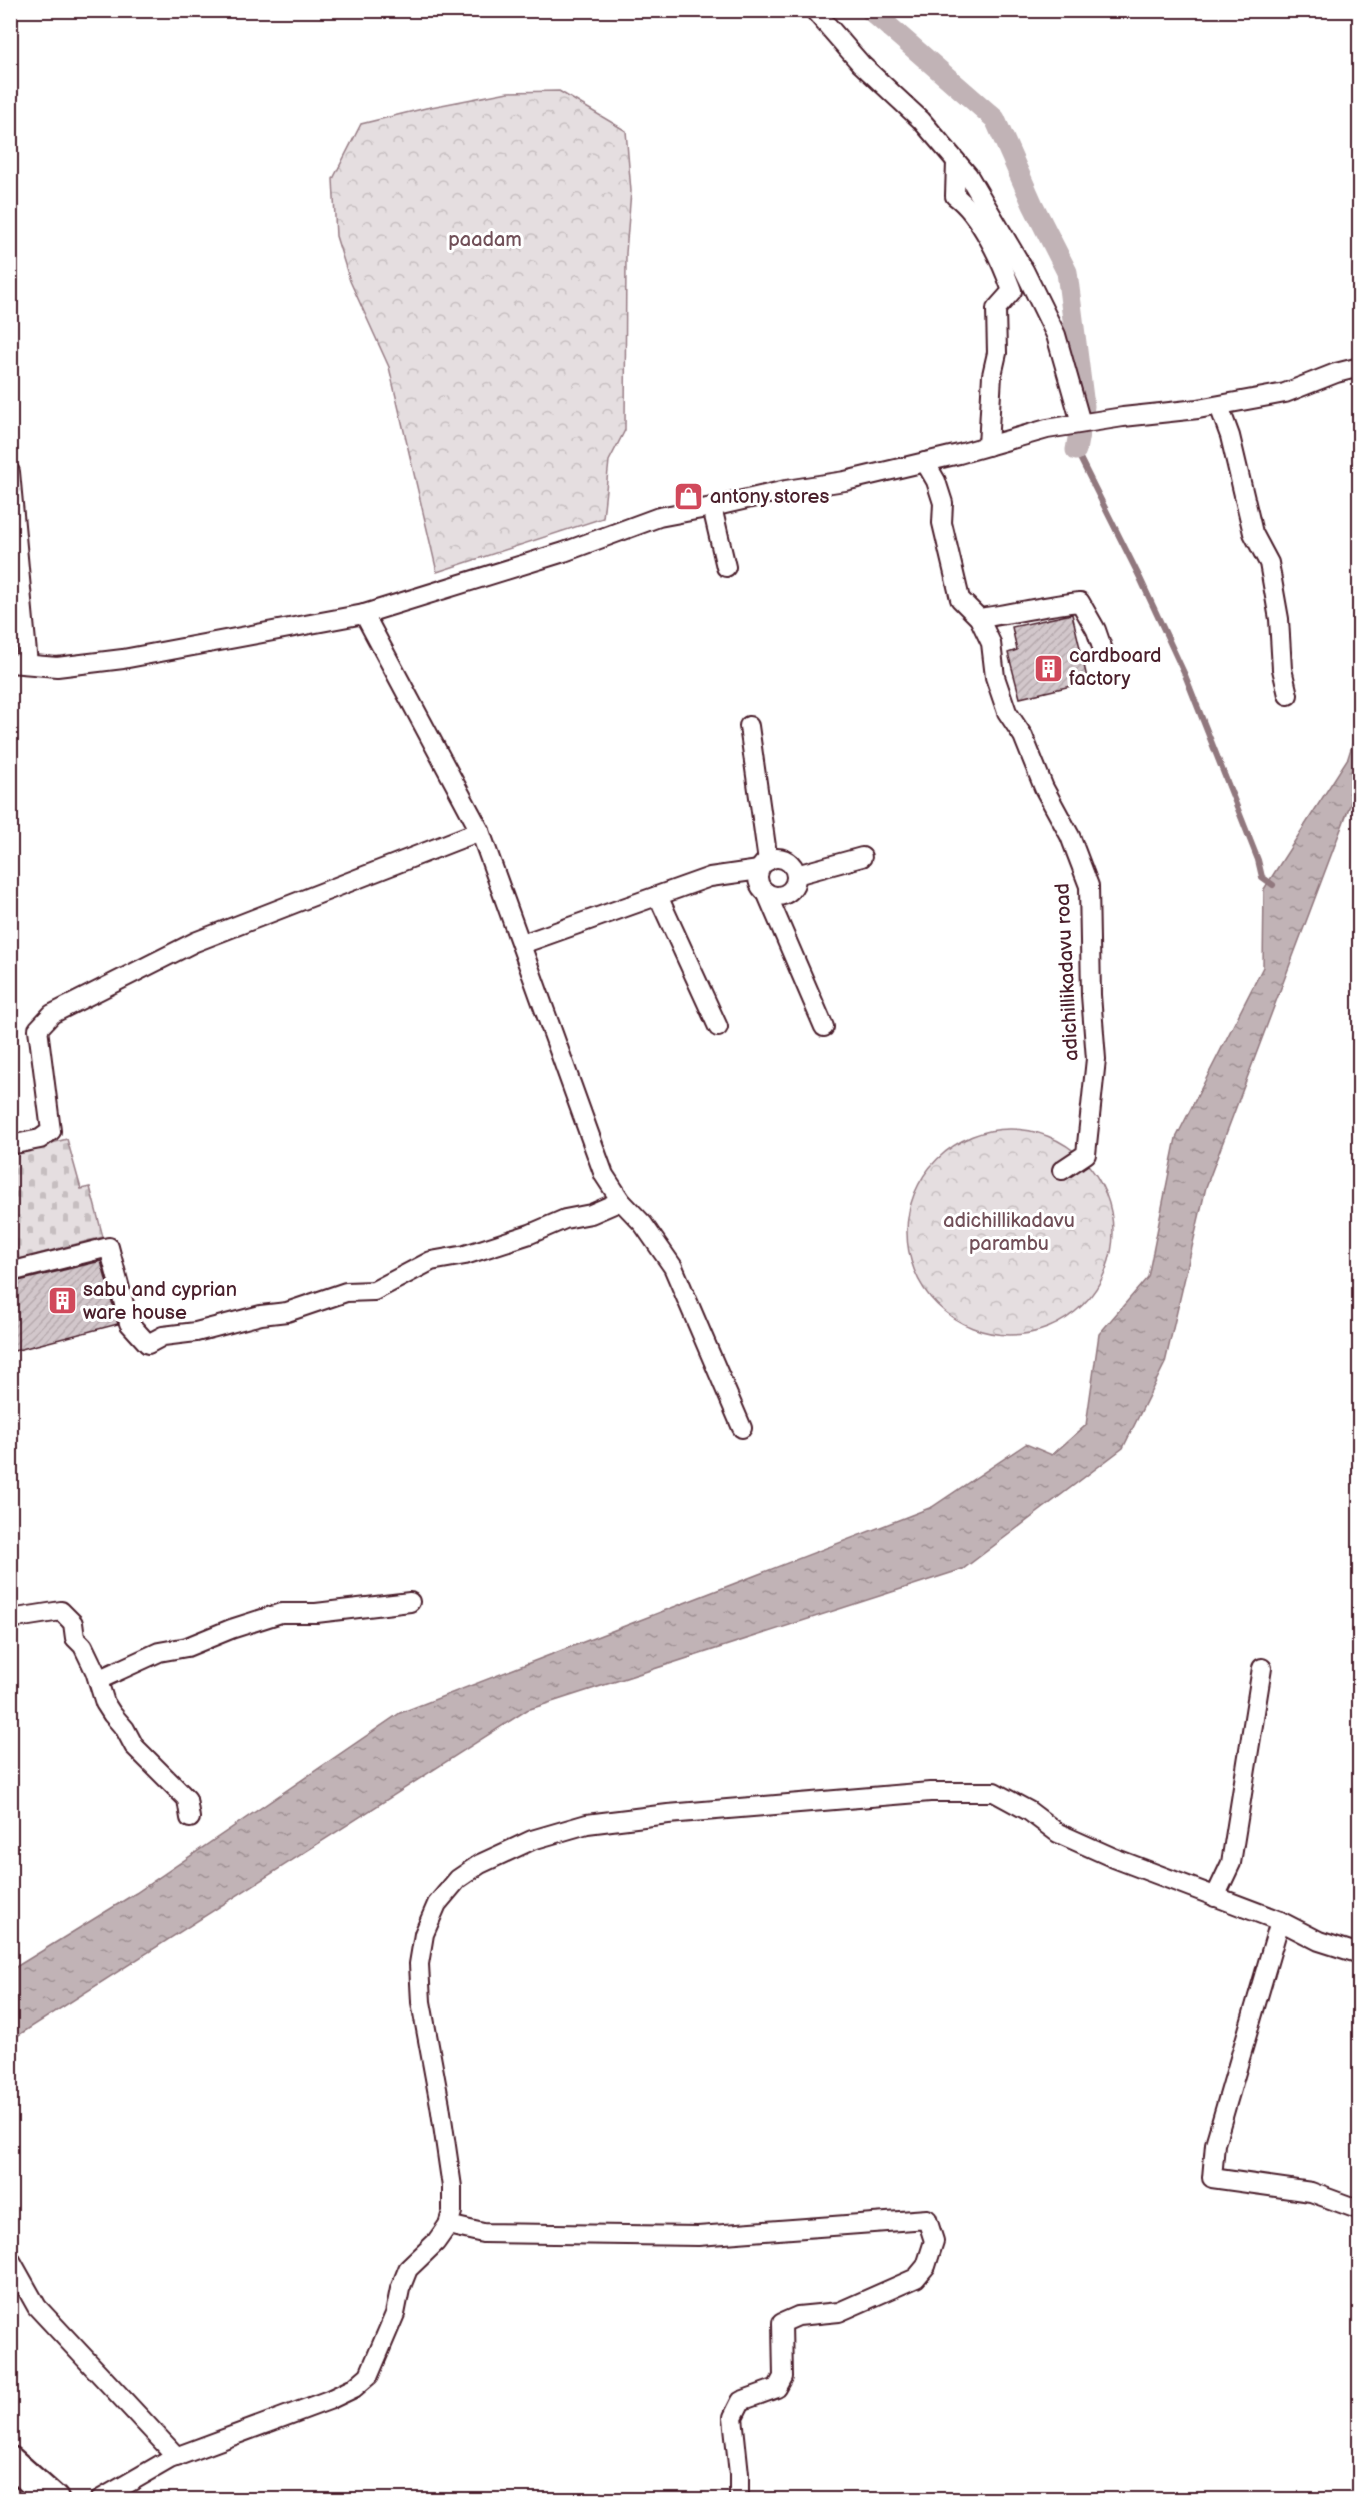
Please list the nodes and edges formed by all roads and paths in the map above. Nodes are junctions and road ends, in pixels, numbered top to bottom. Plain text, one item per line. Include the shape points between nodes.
1 (814, 10) edge
2 (956, 161) junction
3 (1359, 367) edge
4 (1219, 406) junction
5 (1081, 423) junction
6 (988, 446) junction
7 (925, 462) junction
8 (10, 472) edge
9 (712, 507) junction
10 (726, 567) dead end
11 (364, 614) junction
12 (979, 618) junction
13 (1104, 653) dead end
14 (19, 664) edge
15 (1288, 695) dead end
16 (749, 726) dead end
17 (480, 831) junction
18 (862, 857) dead end
19 (763, 865) junction
20 (796, 875) junction
21 (766, 892) junction
22 (658, 896) junction
23 (522, 944) junction
24 (718, 1027) dead end
25 (824, 1027) dead end
26 (10, 1145) edge
27 (1062, 1170) dead end
28 (621, 1202) junction
29 (10, 1272) edge
30 (742, 1428) dead end
31 (410, 1602) dead end
32 (10, 1619) edge
33 (1262, 1668) dead end
34 (98, 1680) junction
35 (189, 1818) dead end
36 (1215, 1897) junction
37 (1280, 1921) junction
38 (1359, 1954) edge
39 (1359, 2210) edge
40 (448, 2225) junction
41 (10, 2259) edge
42 (177, 2457) junction
43 (10, 2461) edge
44 (54, 2499) edge
45 (99, 2499) edge
46 (739, 2499) edge

1 - 2 street
2 - 5 street via 1024,270 1056,335
2 - 6 street via 955,196 966,204 990,241 1012,291 996,309 997,353
3 - 4 street via 1286,393
4 - 5 street
4 - 15 street via 1253,533 1269,563
5 - 6 street
6 - 7 street
7 - 9 street
7 - 12 street via 943,503 942,523 960,599
8 - 14 street
9 - 10 street
9 - 11 street via 659,517 564,552
11 - 14 street via 123,659 57,667
11 - 17 street
12 - 13 street via 1080,602
12 - 27 street, adichillikadavu road via 991,643 995,676 1007,712 1023,736 1089,886 1096,1059 1086,1154
16 - 19 street
17 - 23 street
17 - 26 street via 195,942 52,1014 38,1029 51,1131 39,1139
18 - 20 street
19 - 20 street via 773,858 786,860
19 - 21 street via 759,882
19 - 22 street via 710,877
20 - 21 street via 793,887 783,895
21 - 25 street
22 - 23 street
22 - 24 street
23 - 28 street via 604,1175
28 - 29 street via 465,1255 431,1261 374,1290 346,1292 287,1312 163,1336 148,1344 129,1323 109,1247
28 - 30 street via 643,1224 674,1267
31 - 34 street via 281,1613 187,1647 159,1652
32 - 34 street via 61,1611 73,1623 75,1638 83,1646
33 - 36 street via 1231,1863
34 - 35 street via 105,1703 134,1746 187,1799
36 - 37 street
36 - 40 street via 1058,1833 1029,1811 993,1792 930,1792 668,1814 587,1824 532,1840 480,1864 459,1879 437,1904 424,1934 419,1965 421,2002 452,2187
37 - 38 street via 1319,1941
37 - 39 street via 1215,2144 1212,2178 1311,2192
40 - 42 street via 408,2268 384,2344 369,2375 354,2388
40 - 46 street via 483,2233 698,2236 927,2219 934,2241 926,2266 916,2278 839,2312 798,2316 782,2323 783,2377 777,2388 741,2401 733,2417
41 - 42 street via 37,2307
42 - 45 street
43 - 44 highway

